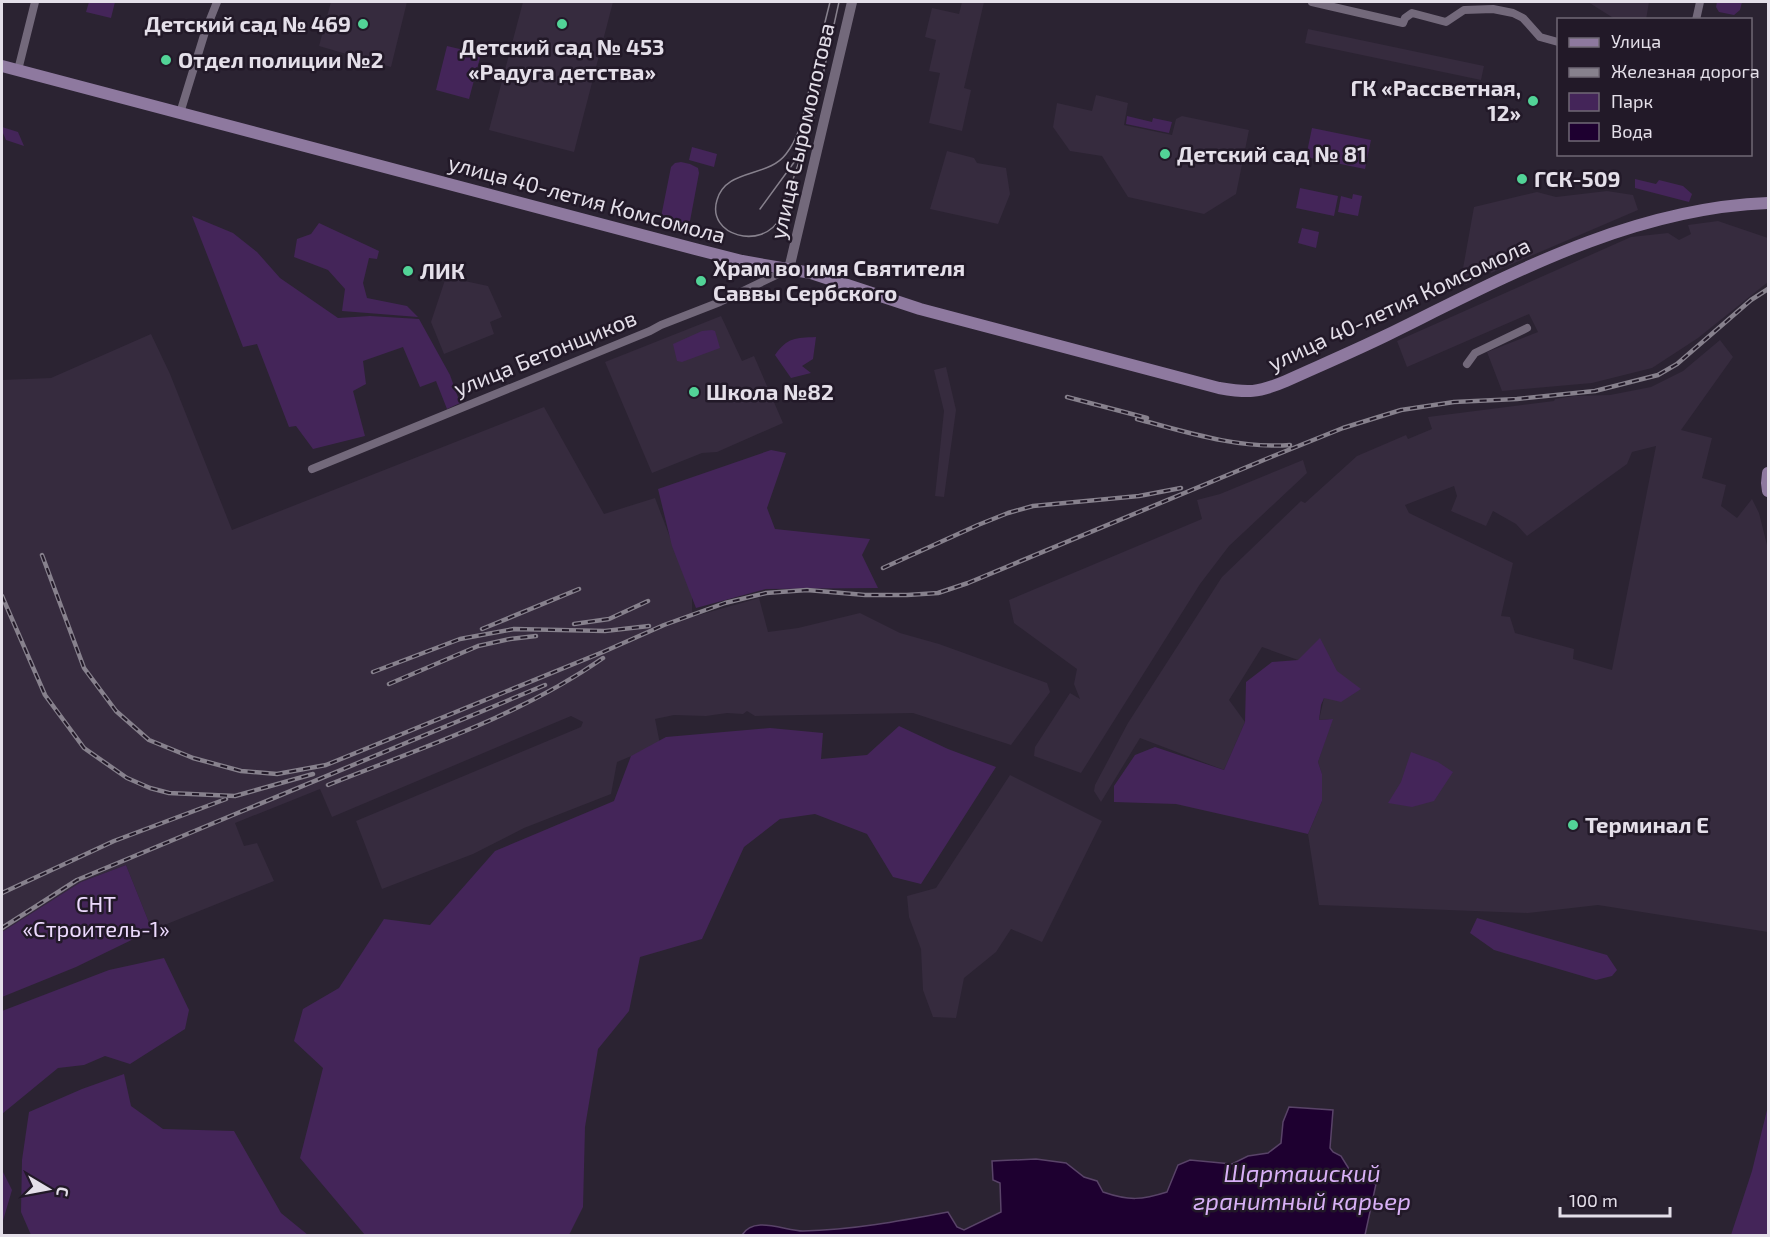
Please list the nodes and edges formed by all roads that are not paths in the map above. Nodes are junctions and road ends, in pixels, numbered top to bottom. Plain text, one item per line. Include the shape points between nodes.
1 (35, 2) edge
2 (217, 2) edge
3 (852, 2) edge
4 (1312, 2) edge
5 (1700, 2) edge
6 (1696, 18) edge
7 (1557, 42) edge
8 (2, 66) edge
9 (18, 70) junction
10 (180, 113) junction
11 (1768, 203) edge
12 (789, 269) junction
13 (1527, 328) dead end
14 (1467, 364) dead end
15 (312, 469) dead end
16 (1768, 473) edge
17 (1768, 491) edge

1 - 9 street
2 - 10 street
3 - 12 street, улица Сыромолотова
4 - 7 street via 1403,23 1412,13 1446,22 1464,10 1493,9 1513,13 1540,37
5 - 6 street
8 - 9 main road, улица 40-летия Комсомола
9 - 10 main road, улица 40-летия Комсомола
10 - 12 main road, улица 40-летия Комсомола via 742,261
11 - 12 main road, улица 40-летия Комсомола via 1676,215 1620,230 1554,255 1263,391 1219,388 920,309
12 - 15 street, улица Бетонщиков via 720,302
13 - 14 street via 1475,353
16 - 17 main road

